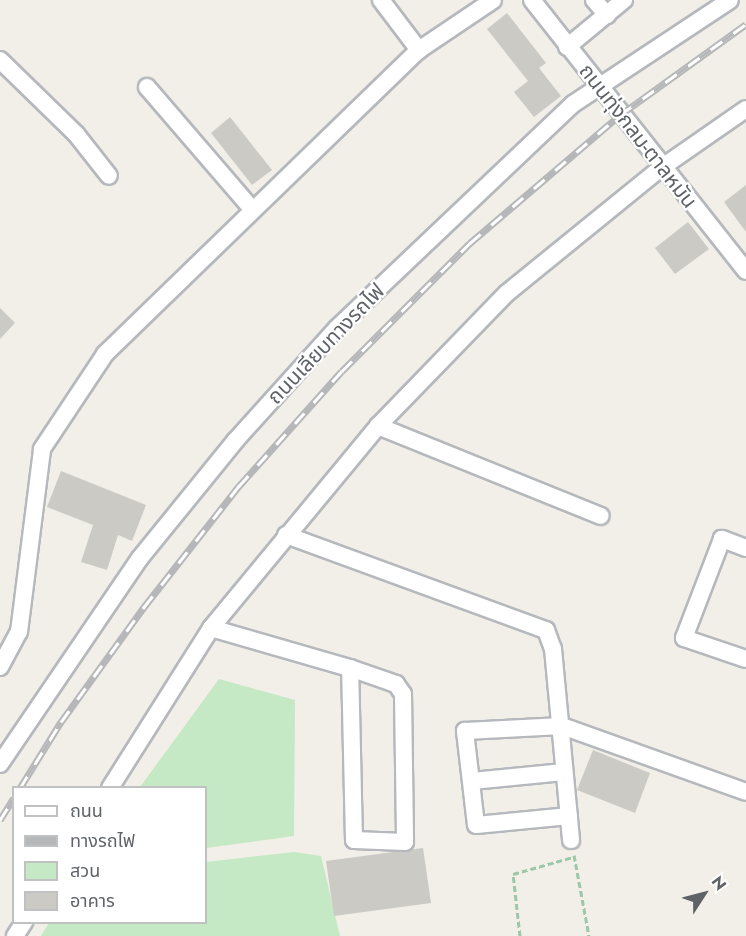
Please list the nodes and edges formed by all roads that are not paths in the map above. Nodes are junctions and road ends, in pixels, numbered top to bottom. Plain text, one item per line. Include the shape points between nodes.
1 (381, 0) edge
2 (493, 0) edge
3 (532, 0) edge
4 (594, 0) edge
5 (624, 0) edge
6 (730, 0) edge
7 (607, 15) junction
8 (567, 47) junction
9 (419, 50) junction
10 (0, 60) edge
11 (598, 86) junction
12 (147, 87) dead end
13 (746, 109) edge
14 (661, 168) junction
15 (109, 176) dead end
16 (252, 209) junction
17 (746, 271) edge
18 (378, 426) junction
19 (601, 516) dead end
20 (286, 535) junction
21 (746, 548) edge
22 (211, 628) junction
23 (746, 660) edge
24 (0, 667) edge
25 (350, 668) junction
26 (562, 726) junction
27 (0, 764) edge
28 (564, 772) junction
29 (472, 781) junction
30 (111, 786) edge
31 (746, 792) edge
32 (568, 816) junction
33 (571, 840) dead end

1 - 9 street
2 - 9 street
3 - 8 street, ถนนทุ่งกลม-ตาลหมัน
4 - 7 street
5 - 7 street
6 - 11 street, ถนนเลียบทางรถไฟ
7 - 8 street
8 - 11 street, ถนนทุ่งกลม-ตาลหมัน
9 - 16 street
10 - 15 street via 82,140
11 - 14 street, ถนนทุ่งกลม-ตาลหมัน
11 - 27 street, ถนนเลียบทางรถไฟ via 573,104 337,328 235,441 140,558
12 - 16 street
13 - 14 street
14 - 17 street, ถนนทุ่งกลม-ตาลหมัน
14 - 18 street via 507,293
16 - 24 street via 105,354 42,449 20,632
18 - 19 street
18 - 20 street
20 - 22 street
20 - 26 street via 546,630 553,649
21 - 23 street via 722,539 684,638
22 - 25 street
22 - 30 street
25 - 25 street via 396,684 403,694 405,842 354,840
26 - 28 street
26 - 29 street via 465,731
26 - 31 street
28 - 29 street
28 - 32 street
29 - 32 street via 476,825
32 - 33 street

